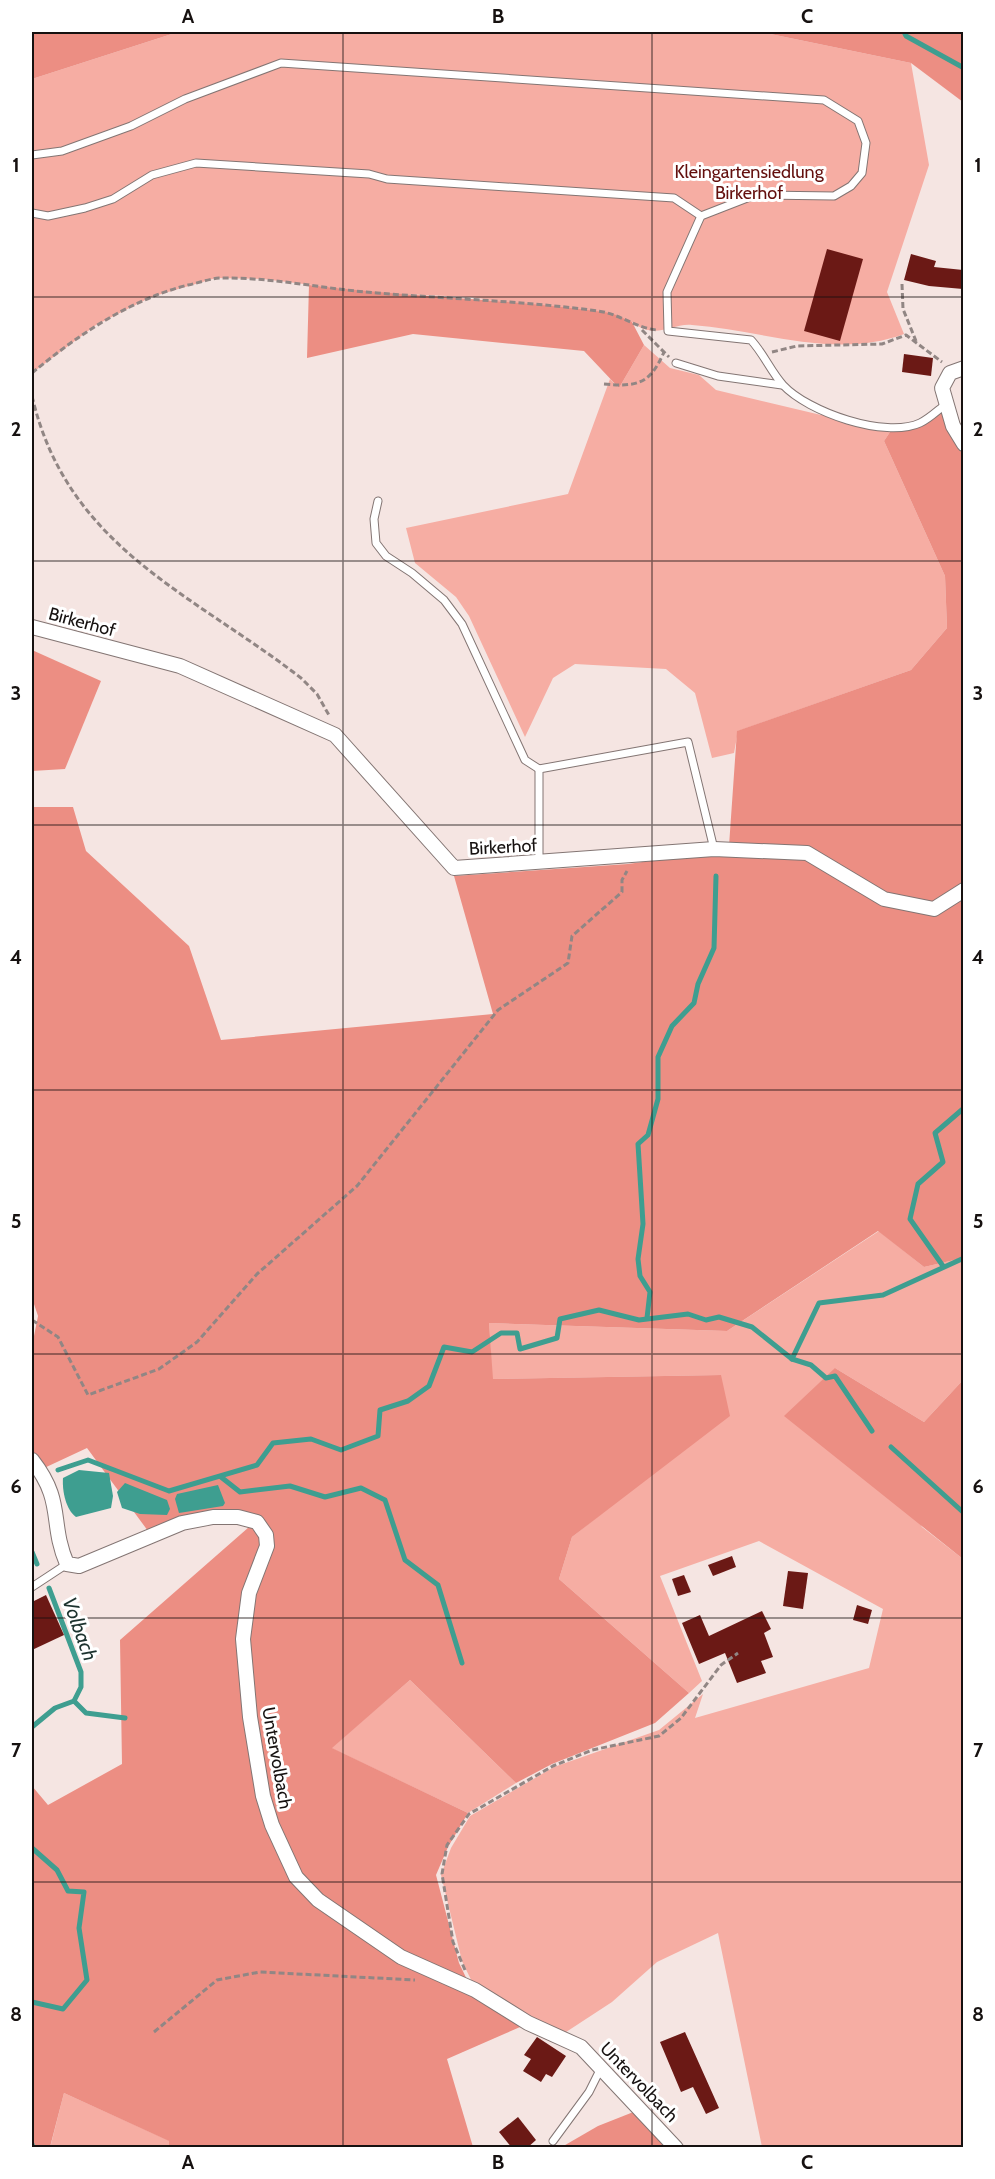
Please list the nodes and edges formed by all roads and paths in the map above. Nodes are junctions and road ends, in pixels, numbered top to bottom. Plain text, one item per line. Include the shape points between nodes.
1 (32, 154) edge
2 (32, 213) edge
3 (701, 216) junction
4 (902, 285) dead end
5 (641, 329) junction
6 (668, 331) junction
7 (917, 343) junction
8 (664, 352) junction
9 (764, 354) junction
10 (675, 363) joint
11 (957, 370) edge
12 (32, 373) edge
13 (604, 384) dead end
14 (782, 385) junction
15 (32, 396) edge
16 (946, 404) junction
17 (963, 444) edge
18 (378, 501) dead end
19 (32, 627) edge
20 (317, 694) dead end
21 (539, 769) junction
22 (714, 849) junction
23 (636, 857) junction
24 (539, 863) junction
25 (963, 890) edge
26 (32, 1320) edge
27 (32, 1460) edge
28 (67, 1564) junction
29 (32, 1587) edge
30 (738, 1653) dead end
31 (424, 1981) dead end
32 (475, 1990) junction
33 (154, 2032) dead end
34 (601, 2068) junction
35 (553, 2141) dead end
36 (676, 2148) edge

1 - 3 lane via 62,151 131,126 185,99 281,63 824,100 858,122 866,142 862,173 852,186 834,196 755,195
2 - 3 lane via 48,216 85,208 113,199 152,175 196,162 674,198
3 - 6 lane via 667,292
4 - 7 path via 903,309
5 - 6 path
5 - 8 path
5 - 12 path via 611,313 562,306 216,278 151,297 96,324
6 - 9 lane via 751,340
7 - 9 path via 906,335 882,344 797,346
7 - 11 path
8 - 10 path
8 - 13 path via 655,373 629,386
9 - 14 lane
10 - 14 lane via 718,376
11 - 16 street via 942,388
14 - 16 lane via 834,415 890,430 920,423
15 - 20 path via 51,458 68,488 99,526 176,591 288,668
16 - 17 street
18 - 21 lane via 374,519 376,543 386,556 444,600 462,624 525,760
19 - 24 street, Birkerhof via 180,666 335,735 454,867
21 - 22 lane via 688,742
21 - 24 lane
22 - 23 street, Birkerhof
22 - 25 street, Birkerhof via 807,853 884,899 934,909
23 - 24 street, Birkerhof
23 - 26 path via 622,880 621,892 573,936 568,963 498,1010 357,1186 257,1274 196,1342 159,1369 88,1395 58,1336
27 - 28 street via 53,1495 60,1547
28 - 29 lane
28 - 32 street, Untervolbach via 79,1566 151,1534 213,1516 257,1522 267,1546 249,1593 243,1639 263,1796 285,1857 296,1877 318,1900 401,1957
30 - 32 path via 721,1665 681,1718 659,1736 592,1750 469,1814 447,1845 442,1874 453,1942
31 - 33 path via 260,1972 238,1976 217,1980
32 - 34 street, Untervolbach via 528,2023 581,2048
34 - 35 lane via 589,2092
34 - 36 street, Untervolbach

